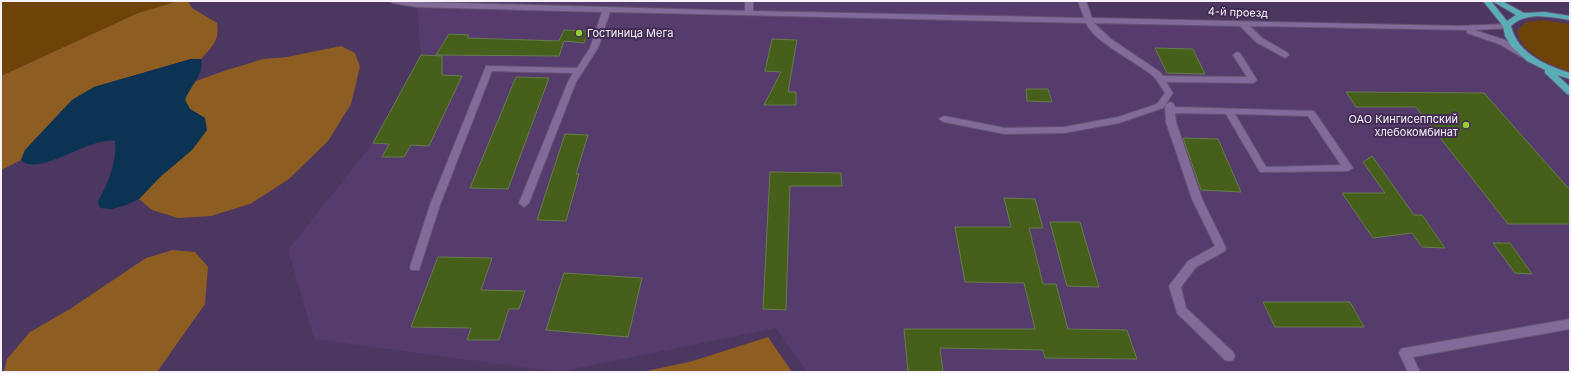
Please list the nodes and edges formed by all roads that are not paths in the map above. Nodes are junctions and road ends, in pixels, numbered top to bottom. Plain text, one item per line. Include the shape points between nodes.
1 (393, 1) edge
2 (599, 1) edge
3 (749, 1) edge
4 (1082, 1) edge
5 (1487, 1) edge
6 (1496, 1) edge
7 (418, 3) edge
8 (595, 10) junction
9 (607, 10) junction
10 (749, 13) junction
11 (1522, 15) junction
12 (1570, 18) edge
13 (1090, 19) junction
14 (1242, 23) junction
15 (1507, 26) junction
16 (1458, 28) junction
17 (1237, 55) dead end
18 (1285, 55) dead end
19 (1529, 58) junction
20 (1542, 65) junction
21 (579, 71) junction
22 (1570, 76) edge
23 (1160, 79) junction
24 (1570, 92) edge
25 (1169, 93) junction
26 (1170, 110) junction
27 (1229, 111) junction
28 (944, 119) dead end
29 (524, 203) dead end
30 (415, 267) dead end
31 (1570, 324) edge
32 (1229, 356) dead end
33 (1414, 372) edge

1 - 7 street, 4-й проезд
2 - 8 street
3 - 10 street
4 - 13 street
5 - 15 main road
6 - 11 main road
7 - 8 street, 4-й проезд
8 - 9 street, 4-й проезд
9 - 10 street, 4-й проезд
9 - 21 street via 594,48
10 - 13 street, 4-й проезд
11 - 12 main road
11 - 15 main road
13 - 14 street, 4-й проезд
13 - 23 street via 1091,25 1108,41 1157,74
14 - 16 street, 4-й проезд
14 - 18 street via 1259,40
15 - 16 street, 4-й проезд
15 - 19 main road via 1508,36
16 - 19 street, 4-й проезд via 1502,42
17 - 23 street via 1253,80
19 - 20 main road
20 - 22 main road
20 - 24 main road
21 - 29 street via 572,82
21 - 30 street via 489,68
23 - 25 street
25 - 26 street
25 - 28 street via 1160,106 1119,120 1064,130 1005,131
26 - 27 street
26 - 32 street via 1171,122 1197,199 1221,248 1192,264 1175,286 1180,310
27 - 27 street via 1263,170 1348,168 1311,113
31 - 33 street via 1405,353

